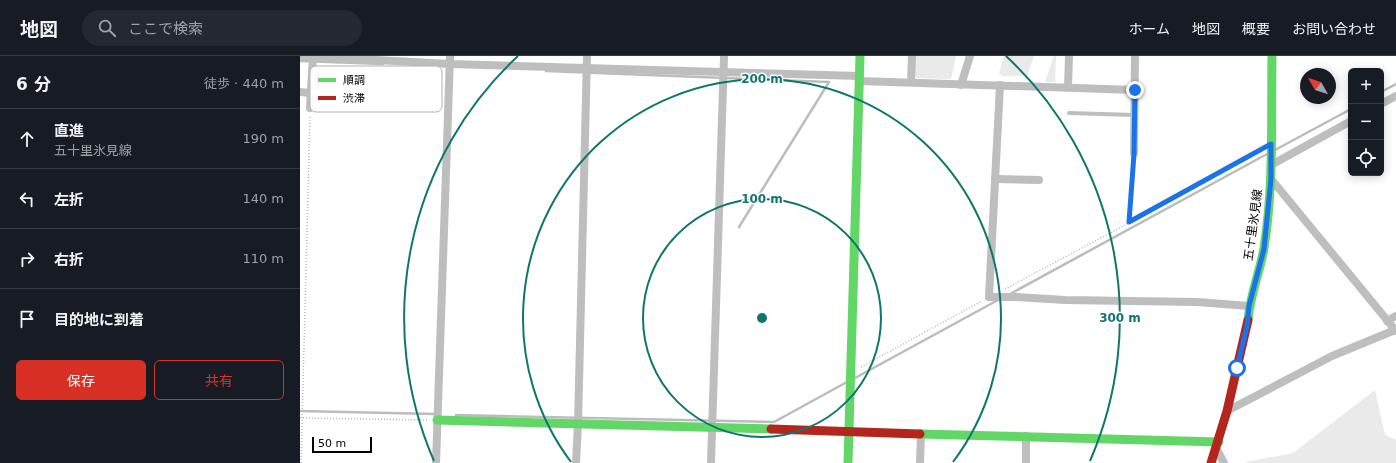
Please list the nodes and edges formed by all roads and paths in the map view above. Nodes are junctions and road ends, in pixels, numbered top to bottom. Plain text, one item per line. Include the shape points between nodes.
1 (302, 56) edge
2 (313, 56) edge
3 (587, 56) edge
4 (724, 56) edge
5 (860, 56) edge
6 (912, 56) edge
7 (970, 56) edge
8 (1069, 56) edge
9 (1136, 56) edge
10 (1272, 56) edge
11 (450, 60) edge
12 (312, 66) edge
13 (587, 69) junction
14 (724, 73) junction
15 (859, 79) junction
16 (911, 82) junction
17 (1000, 84) junction
18 (961, 85) junction
19 (1068, 87) junction
20 (1135, 90) junction
21 (300, 92) edge
22 (310, 93) edge
23 (1396, 96) edge
24 (1384, 102) edge
25 (310, 108) edge
26 (1069, 113) dead end
27 (1134, 115) junction
28 (1348, 123) edge
29 (1271, 144) junction
30 (1134, 154) joint
31 (1271, 165) junction
32 (995, 179) junction
33 (1271, 179) junction
34 (1039, 180) dead end
35 (1129, 222) junction
36 (1003, 290) dead end
37 (989, 297) junction
38 (1249, 306) junction
39 (1396, 316) edge
40 (1387, 321) junction
41 (1396, 330) edge
42 (850, 372) junction
43 (1227, 411) junction
44 (301, 418) edge
45 (437, 420) junction
46 (578, 424) junction
47 (712, 428) junction
48 (848, 431) junction
49 (921, 433) junction
50 (1026, 436) junction
51 (1217, 444) junction
52 (300, 463) edge
53 (436, 463) edge
54 (576, 463) edge
55 (711, 463) edge
56 (848, 463) edge
57 (920, 463) edge
58 (1026, 463) edge
59 (1211, 463) edge
60 (1224, 463) edge

1 - 2 street
2 - 11 street
2 - 12 street
3 - 13 street
4 - 14 street
5 - 15 street
6 - 16 street
7 - 18 street
8 - 19 street
9 - 20 street
10 - 29 street, 五十里氷見線
11 - 13 street
11 - 45 street
13 - 14 street
13 - 46 street
14 - 15 street
14 - 47 street
15 - 16 street
15 - 42 street
16 - 18 street
17 - 18 street
17 - 19 street
17 - 32 street
19 - 20 street
20 - 27 street
21 - 22 street
23 - 24 street
25 - 44 path
26 - 27 lane
27 - 30 street
28 - 31 street
29 - 31 street, 五十里氷見線
29 - 35 path
30 - 35 path
31 - 33 street, 五十里氷見線
32 - 34 street
32 - 37 street
33 - 38 street, 五十里氷見線 via 1264,249
33 - 40 street
35 - 36 path
37 - 38 street via 1198,302
37 - 42 path
38 - 43 street, 五十里氷見線 via 1247,326
39 - 40 street
40 - 41 street
41 - 43 street via 1332,356
42 - 48 street
43 - 51 street, 五十里氷見線
44 - 45 path
44 - 52 path
45 - 46 street
45 - 53 street
46 - 47 street
46 - 54 street
47 - 48 street
47 - 55 street
48 - 49 street
48 - 56 street
49 - 50 street
49 - 57 street
50 - 51 street
50 - 58 street
51 - 59 street, 五十里氷見線
51 - 60 street

